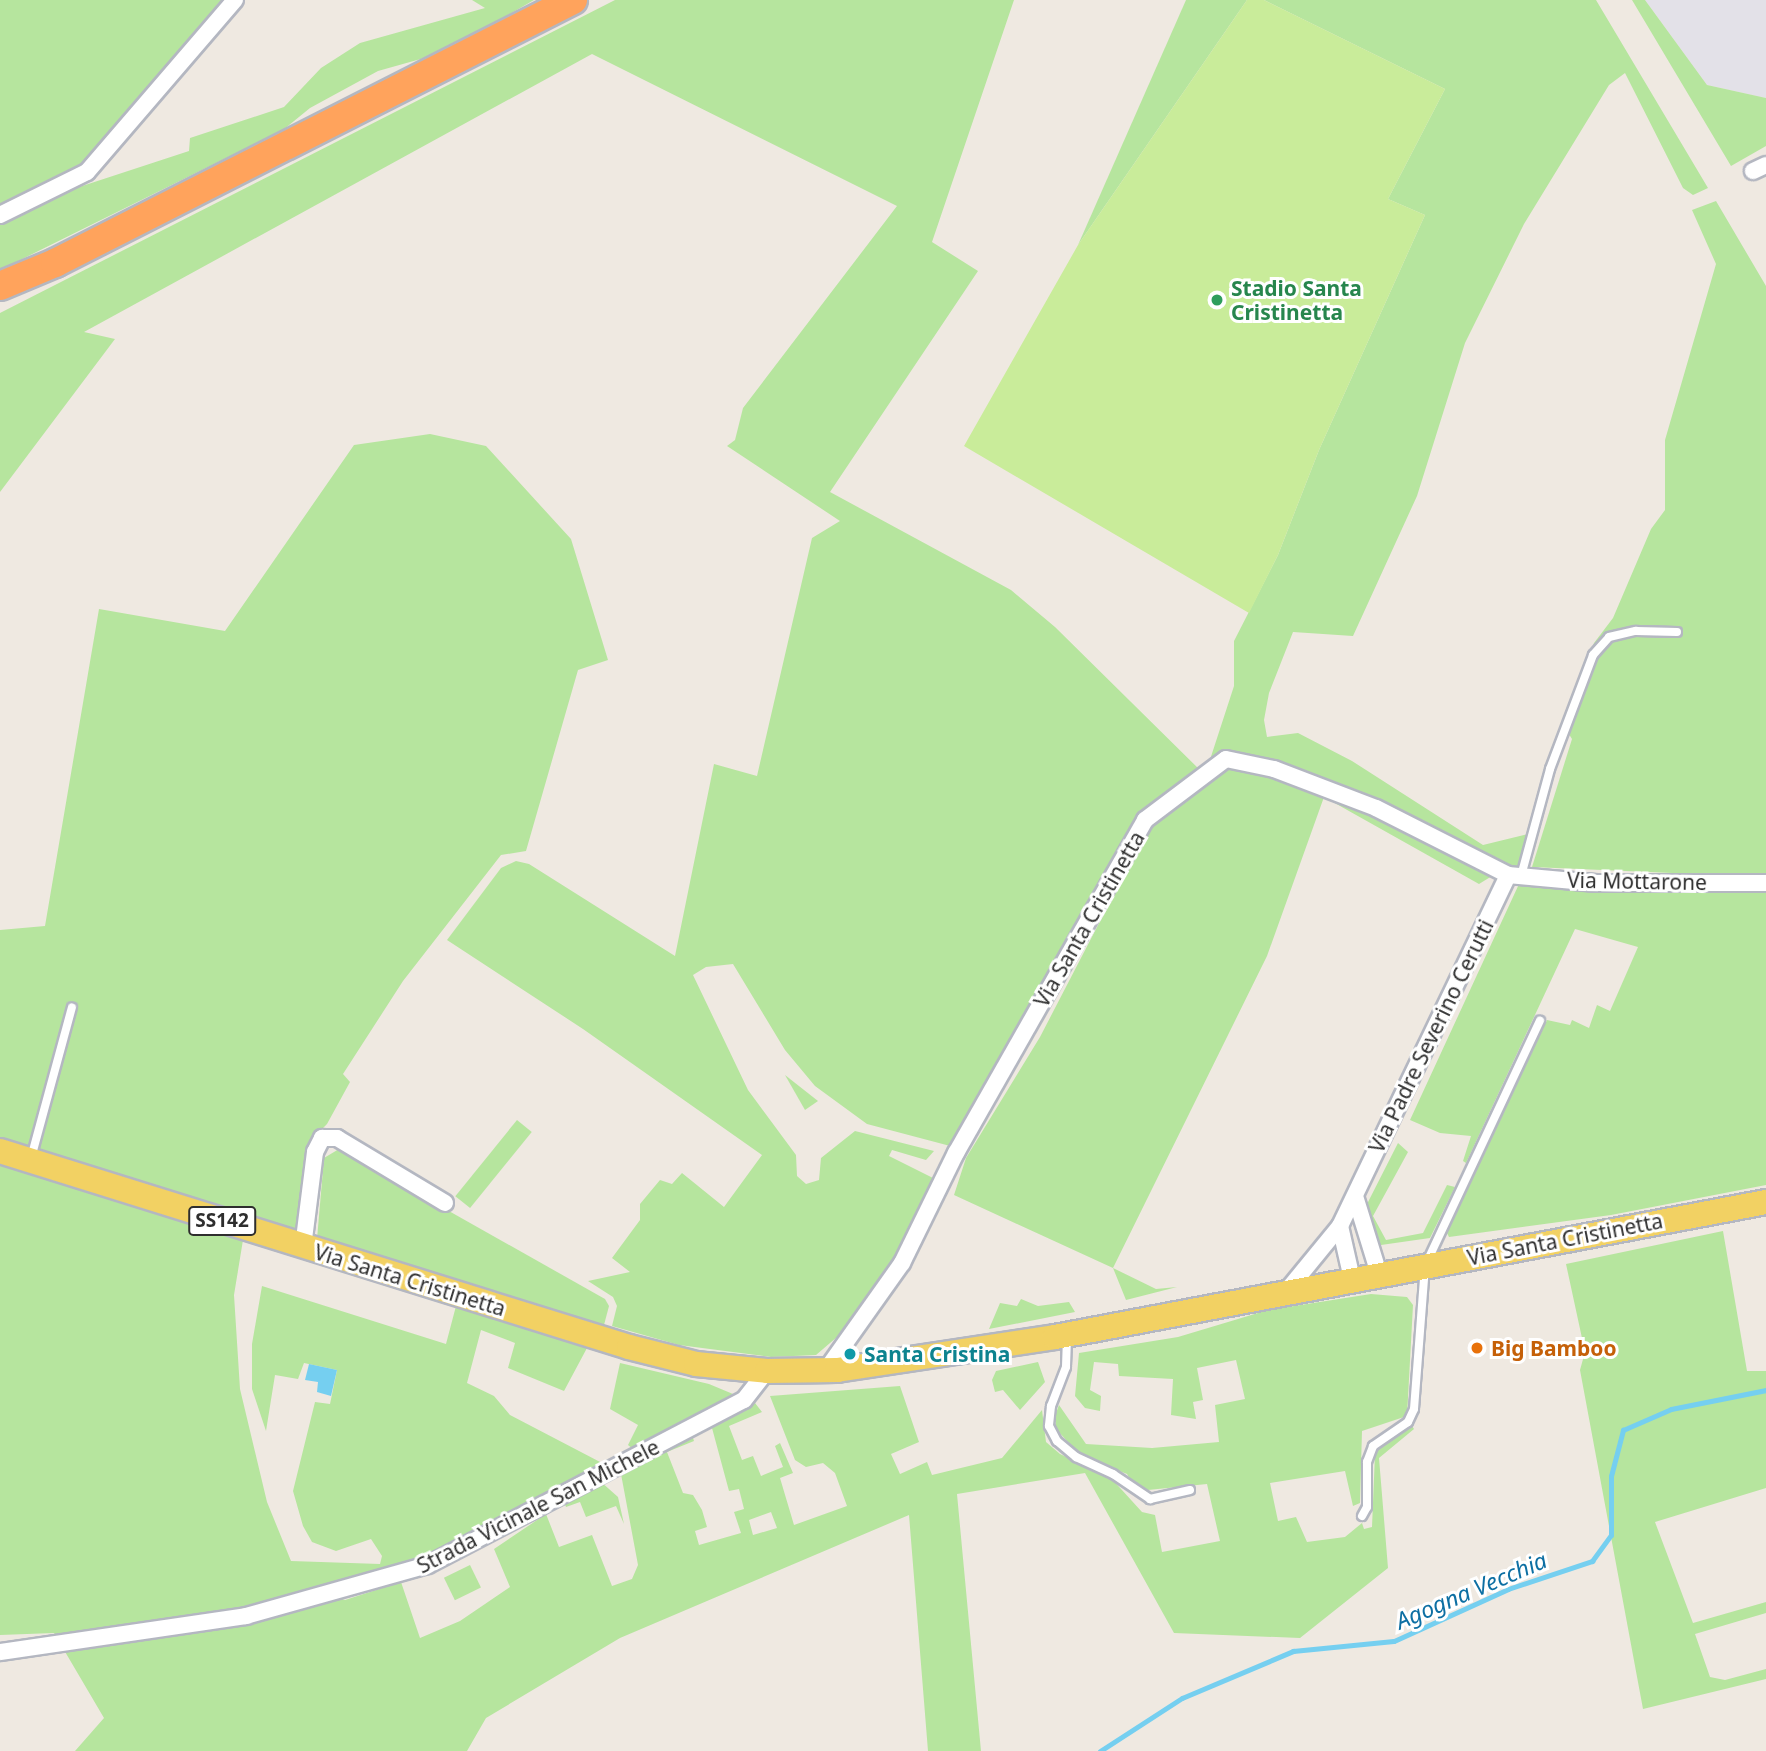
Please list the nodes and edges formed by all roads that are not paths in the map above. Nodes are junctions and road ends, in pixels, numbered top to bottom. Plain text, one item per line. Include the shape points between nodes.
1 (235, 0) edge
2 (573, 0) edge
3 (0, 215) edge
4 (55, 264) junction
5 (0, 286) edge
6 (0, 301) edge
7 (1677, 632) dead end
8 (1515, 876) junction
9 (1766, 883) edge
10 (72, 1007) dead end
11 (1540, 1021) dead end
12 (0, 1151) edge
13 (31, 1161) junction
14 (1354, 1196) junction
15 (1766, 1202) edge
16 (444, 1203) dead end
17 (1340, 1226) junction
18 (303, 1247) junction
19 (1425, 1266) junction
20 (1379, 1274) junction
21 (1352, 1279) junction
22 (1286, 1292) junction
23 (1067, 1334) junction
24 (826, 1370) junction
25 (766, 1371) junction
26 (1190, 1490) dead end
27 (1362, 1516) dead end
28 (0, 1652) edge

1 - 3 street via 87,172
2 - 4 highway
4 - 5 highway
4 - 6 highway
7 - 8 lane via 1636,631 1609,637 1593,654
8 - 9 street, Via Mottarone via 1596,883
8 - 14 street, Via Padre Severino Cerutti
8 - 24 street, Via Santa Cristinetta via 1376,808 1274,769 1226,759 1173,794 1145,820 956,1153 902,1263
10 - 13 lane
11 - 19 lane
12 - 13 main road, Via Santa Cristinetta / SS142
13 - 18 main road, Via Santa Cristinetta / SS142
14 - 17 street, Via Padre Severino Cerutti
14 - 20 street
15 - 19 main road, Via Santa Cristinetta
16 - 18 street via 337,1139 322,1138 315,1152
17 - 21 street
17 - 22 street, Via Padre Severino Cerutti
18 - 25 main road, Via Santa Cristinetta / SS142 via 682,1361
19 - 20 main road, Via Santa Cristinetta
19 - 27 lane via 1414,1409 1408,1422 1373,1446 1367,1462 1367,1507
20 - 21 main road, Via Santa Cristinetta
21 - 22 main road, Via Santa Cristinetta
22 - 23 main road, Via Santa Cristinetta
23 - 24 main road, Via Santa Cristinetta
23 - 26 lane via 1066,1367 1051,1405 1049,1426 1057,1441 1076,1457 1150,1499
24 - 25 main road, Via Santa Cristinetta
25 - 28 street, Strada Vicinale San Michele via 744,1400 428,1565 246,1616

